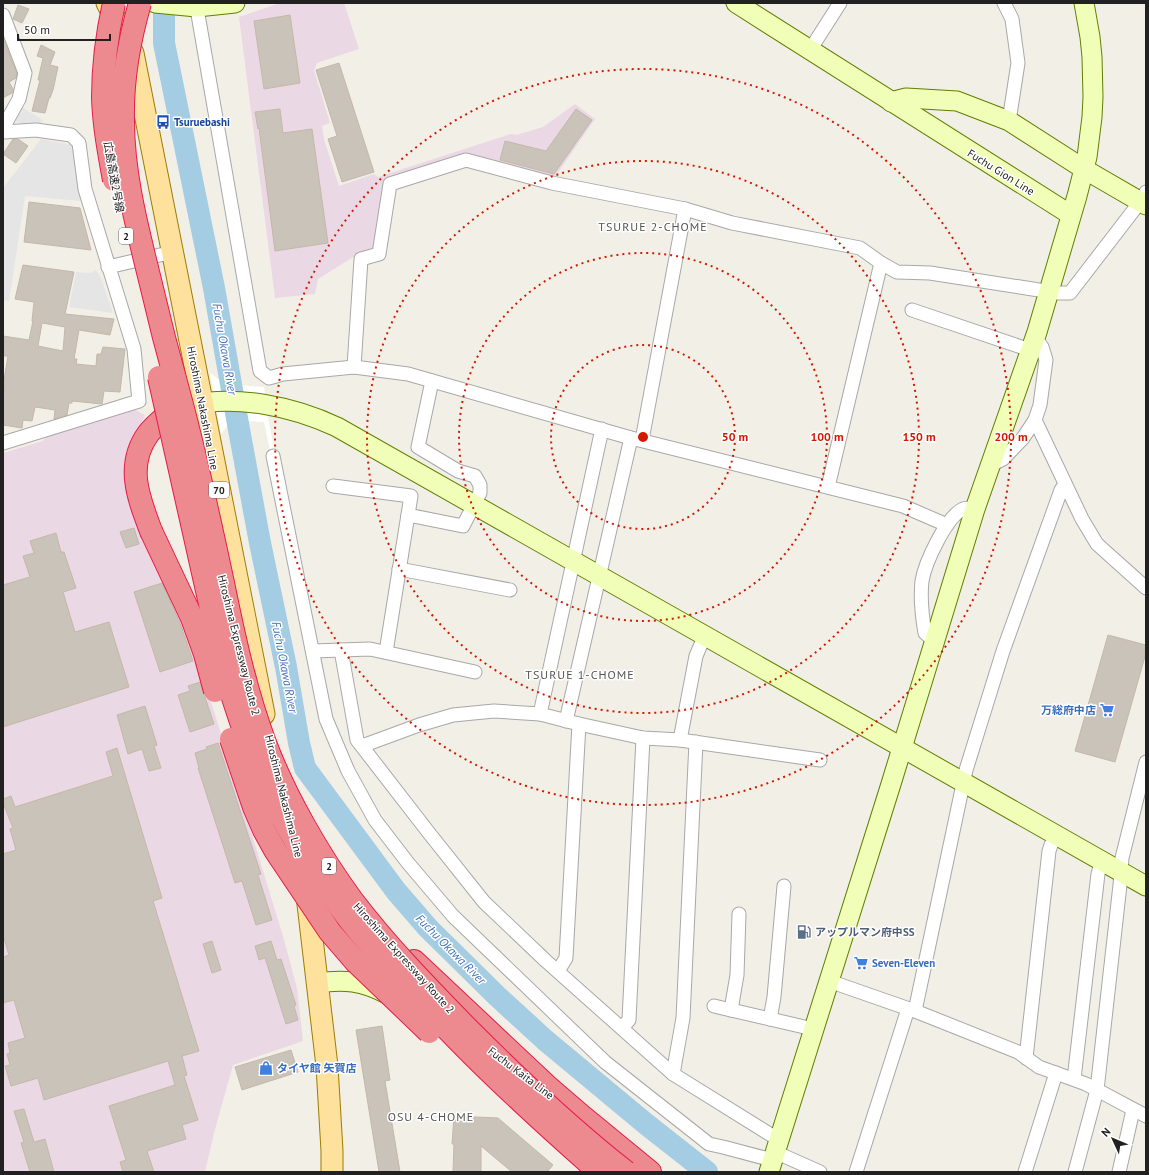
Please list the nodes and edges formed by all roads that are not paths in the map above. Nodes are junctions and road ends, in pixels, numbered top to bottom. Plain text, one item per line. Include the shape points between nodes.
1 (106, 3) edge
2 (114, 3) edge
3 (140, 3) edge
4 (155, 3) edge
5 (235, 3) edge
6 (736, 3) edge
7 (840, 3) edge
8 (1004, 3) edge
9 (1084, 3) edge
10 (195, 6) edge
11 (3, 15) edge
12 (810, 50) junction
13 (891, 102) junction
14 (1009, 121) junction
15 (3, 128) edge
16 (3, 132) edge
17 (1084, 169) junction
18 (1144, 200) edge
19 (685, 209) junction
20 (1070, 215) junction
21 (173, 252) junction
22 (138, 260) junction
23 (881, 263) junction
24 (108, 267) junction
25 (1048, 292) junction
26 (912, 310) dead end
27 (1033, 343) junction
28 (354, 367) junction
29 (432, 381) junction
30 (208, 402) junction
31 (177, 407) junction
32 (1035, 420) junction
33 (602, 429) junction
34 (637, 439) junction
35 (3, 443) edge
36 (273, 456) dead end
37 (188, 463) junction
38 (990, 465) junction
39 (1065, 484) junction
40 (333, 486) dead end
41 (828, 487) junction
42 (475, 504) junction
43 (975, 509) junction
44 (408, 515) junction
45 (947, 525) junction
46 (574, 560) junction
47 (399, 569) junction
48 (600, 575) junction
49 (1146, 588) edge
50 (510, 590) dead end
51 (705, 635) junction
52 (934, 641) junction
53 (341, 650) junction
54 (313, 651) junction
55 (386, 652) junction
56 (476, 672) dead end
57 (540, 714) junction
58 (573, 722) junction
59 (643, 738) junction
60 (680, 740) junction
61 (696, 742) junction
62 (362, 746) junction
63 (902, 747) junction
64 (820, 760) dead end
65 (1146, 762) edge
66 (964, 782) junction
67 (287, 811) junction
68 (1056, 835) junction
69 (1102, 860) junction
70 (1121, 872) junction
71 (784, 886) dead end
72 (1146, 886) edge
73 (739, 914) dead end
74 (558, 971) junction
75 (829, 980) junction
76 (317, 982) junction
77 (714, 1006) dead end
78 (731, 1010) junction
79 (912, 1010) junction
80 (770, 1018) junction
81 (622, 1028) junction
82 (813, 1029) junction
83 (1026, 1058) junction
84 (1056, 1073) junction
85 (673, 1074) junction
86 (1074, 1079) junction
87 (1097, 1090) junction
88 (1133, 1110) junction
89 (1146, 1116) edge
90 (774, 1156) edge
91 (332, 1172) edge
92 (599, 1172) edge
93 (626, 1172) edge
94 (641, 1172) edge
95 (650, 1172) edge
96 (820, 1172) edge
97 (856, 1172) edge
98 (1025, 1172) edge
99 (1075, 1172) edge
100 (1119, 1172) edge

1 - 21 main road, Hiroshima Nakashima Line / 70 via 133,53
1 - 22 main road, Hiroshima Nakashima Line / 70 via 118,139
2 - 37 highway, 広島高速2号線 / 2, bridge via 104,73 105,126 126,238
3 - 37 highway, 広島高速2号線 / 2, bridge via 128,53 124,86 125,159 131,200
4 - 10 street
5 - 10 street
6 - 12 street, Fuchu Gion Line
7 - 12 street
8 - 14 street via 1012,19 1018,63
9 - 17 street via 1093,77 1092,117
10 - 28 street via 260,371 269,378 283,374
11 - 15 street via 25,73 19,99
12 - 13 street, Fuchu Gion Line
13 - 14 street via 906,98 957,101
13 - 20 street, Fuchu Gion Line
14 - 17 street
16 - 24 street via 36,130 72,135 79,143 85,189
17 - 18 street
17 - 20 street
18 - 25 street via 1070,293
19 - 23 street via 732,223 860,248
19 - 28 street via 552,183 466,160 390,184 379,254 361,259
19 - 34 street
20 - 25 street
21 - 22 street
21 - 30 main road, Hiroshima Nakashima Line / 70
22 - 24 street
22 - 31 main road, Hiroshima Nakashima Line / 70
23 - 25 street via 897,272 930,273
23 - 41 street
24 - 35 street via 134,348 139,401
25 - 27 street
26 - 27 street
27 - 32 street via 1042,347 1046,360 1040,405
27 - 38 street
28 - 29 street via 408,374
29 - 33 street
29 - 42 street via 418,447 458,471 475,476 480,485 480,494
30 - 31 street
30 - 42 street via 266,405 303,413 337,427
30 - 67 main road, Hiroshima Nakashima Line / 70 via 264,718
31 - 76 main road, Hiroshima Nakashima Line / 70 via 209,594
31 - 92 highway, bridge via 148,434 142,445 135,474 137,491 151,531 192,618 254,807 275,850 330,932 355,961 478,1078 541,1130
32 - 38 street via 1023,438 1003,459
32 - 39 street
33 - 34 street
33 - 46 street
34 - 41 street
34 - 48 street
36 - 54 street
37 - 92 highway, Hiroshima Expressway Route 2 / 2, bridge via 226,675 251,753 292,836 337,905 398,979 522,1103
37 - 93 highway, Hiroshima Expressway Route 2 / 2, bridge via 252,705 281,779 323,857 351,899 376,930 446,1006 533,1092
38 - 43 street
39 - 49 street via 1097,544
39 - 66 street via 1058,497 1003,651
40 - 44 street via 411,496
41 - 45 street via 903,506
42 - 44 street via 463,526
42 - 46 street
43 - 45 street via 965,508
43 - 52 street
44 - 47 street
45 - 52 street via 936,544 922,580 921,610 925,633
46 - 48 street
46 - 57 street
47 - 50 street
47 - 55 street
48 - 51 street
48 - 58 street
51 - 60 street via 696,656
51 - 63 street
52 - 63 street
53 - 54 street
53 - 55 street via 370,649
53 - 62 street via 357,740
54 - 90 street via 326,719 348,771 375,820 453,916 605,1062 709,1144
55 - 56 street
57 - 58 street
57 - 62 street via 494,711 453,715
58 - 59 street
58 - 74 street via 566,958
59 - 60 street
59 - 81 street via 629,1020
60 - 61 street
61 - 64 street
61 - 85 street via 684,1018
62 - 74 street via 484,902
63 - 66 street
63 - 75 street
65 - 70 street via 1122,858
66 - 68 street
66 - 79 street
67 - 76 main road, Hiroshima Nakashima Line / 70 via 304,878
67 - 95 highway via 317,854 388,935 547,1086
68 - 69 street
68 - 83 street via 1049,851
69 - 70 street
69 - 86 street via 1098,874
70 - 72 street
70 - 87 street
71 - 80 street
73 - 78 street via 737,975
74 - 81 street
75 - 79 street
75 - 82 street
76 - 91 main road, Hiroshima Nakashima Line / 70 via 327,1066
76 - 94 street, Fuchu Kaita Line via 344,980 373,987 492,1049
77 - 78 street
78 - 80 street
79 - 83 street via 1018,1052
79 - 97 street
80 - 82 street
81 - 85 street
82 - 90 street
83 - 84 street via 1039,1068
84 - 86 street
84 - 98 street
85 - 90 street
86 - 87 street
87 - 88 street
87 - 99 street
88 - 89 street
88 - 100 street
90 - 96 street

